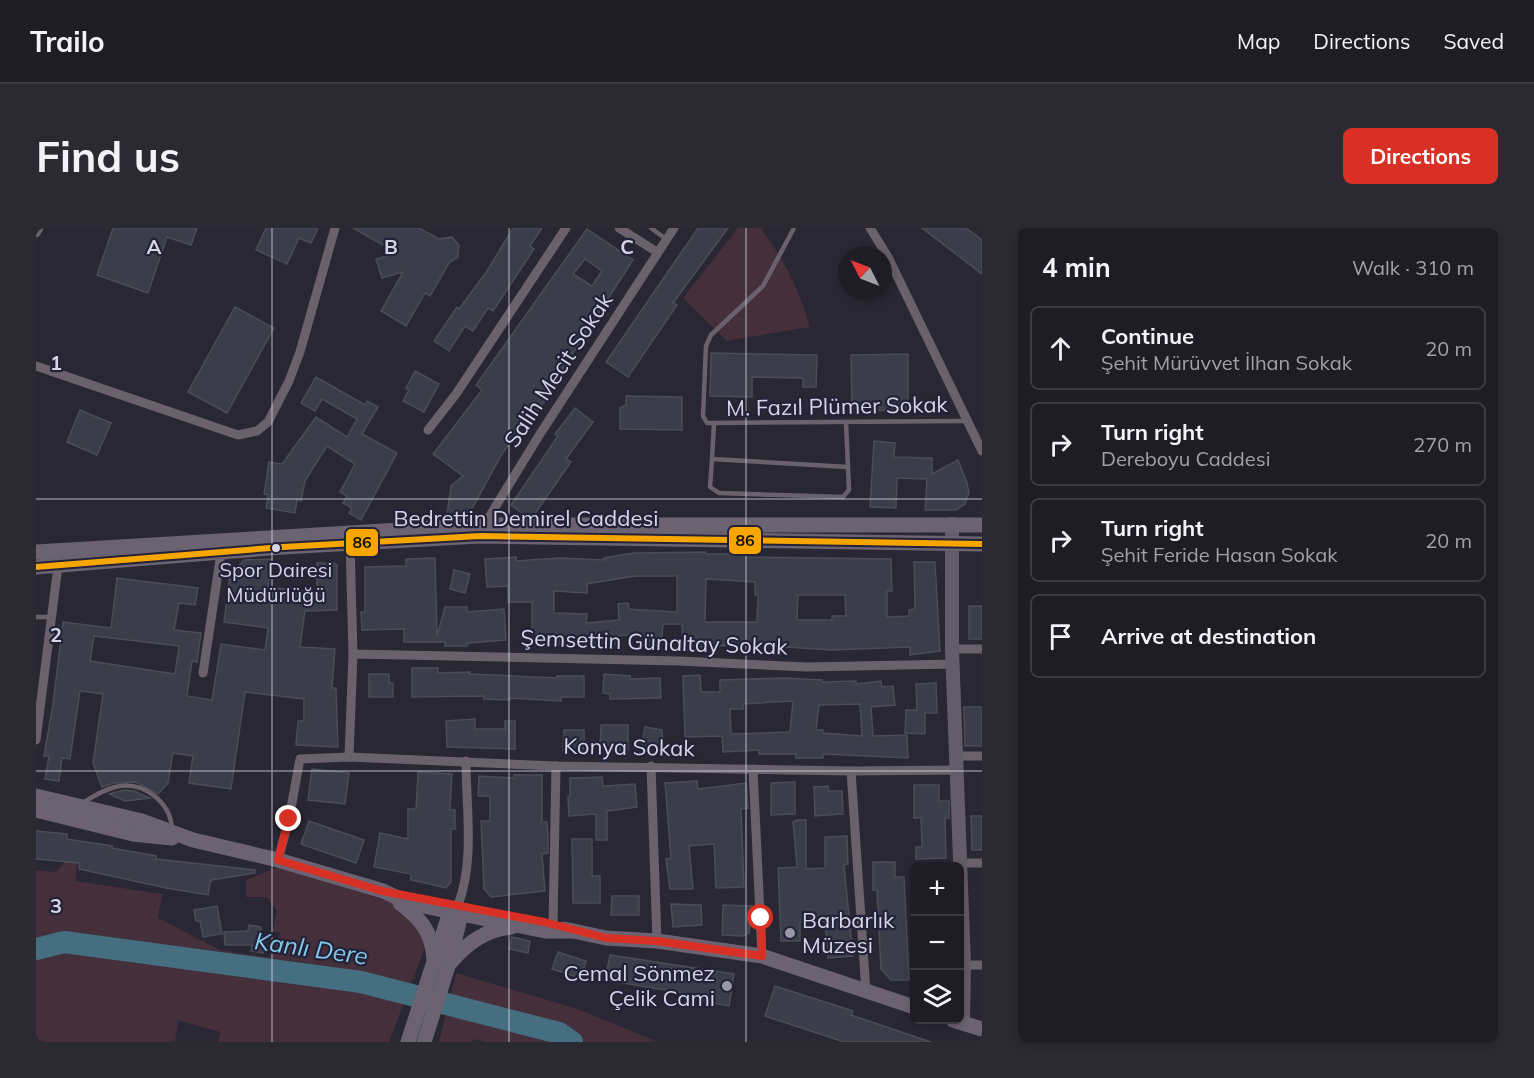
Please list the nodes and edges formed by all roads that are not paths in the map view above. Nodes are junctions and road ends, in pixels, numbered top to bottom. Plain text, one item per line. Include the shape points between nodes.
1 (39, 228) edge
2 (335, 228) edge
3 (566, 228) edge
4 (619, 228) edge
5 (651, 228) edge
6 (674, 228) edge
7 (794, 228) edge
8 (870, 228) edge
9 (36, 233) edge
10 (666, 239) junction
11 (657, 252) junction
12 (36, 366) edge
13 (968, 421) junction
14 (846, 422) junction
15 (714, 424) junction
16 (428, 430) dead end
17 (982, 451) edge
18 (712, 459) junction
19 (848, 467) junction
20 (952, 524) junction
21 (982, 525) edge
22 (482, 530) junction
23 (350, 543) junction
24 (952, 543) junction
25 (976, 544) edge
26 (36, 552) edge
27 (221, 553) junction
28 (58, 566) junction
29 (36, 567) edge
30 (951, 583) junction
31 (36, 617) edge
32 (52, 617) junction
33 (952, 649) junction
34 (982, 649) edge
35 (353, 654) junction
36 (953, 664) junction
37 (203, 673) dead end
38 (36, 740) edge
39 (982, 756) edge
40 (349, 757) junction
41 (466, 761) junction
42 (956, 763) junction
43 (556, 766) junction
44 (651, 766) junction
45 (753, 769) junction
46 (851, 771) junction
47 (36, 796) edge
48 (77, 806) junction
49 (36, 810) edge
50 (172, 832) junction
51 (193, 840) junction
52 (278, 860) junction
53 (959, 862) edge
54 (964, 863) edge
55 (982, 863) edge
56 (382, 891) junction
57 (456, 911) junction
58 (553, 925) junction
59 (524, 926) junction
60 (573, 931) junction
61 (657, 941) junction
62 (762, 956) junction
63 (964, 964) edge
64 (982, 965) edge
65 (439, 971) junction
66 (867, 992) junction
67 (910, 1005) edge
68 (964, 1023) edge
69 (421, 1025) junction
70 (982, 1029) edge
71 (408, 1042) edge
72 (423, 1042) edge

1 - 9 street
2 - 12 street via 289,381 268,422 257,431 238,435
3 - 16 street
4 - 11 street
5 - 10 lane
6 - 10 street, Salih Mecit Sokak
7 - 15 lane, M. Fazıl Plümer Sokak via 762,286 711,335 706,346 703,416 707,423
8 - 13 street
10 - 11 street, Salih Mecit Sokak
11 - 22 street, Salih Mecit Sokak
13 - 14 lane, M. Fazıl Plümer Sokak
13 - 17 street
14 - 15 lane, M. Fazıl Plümer Sokak
14 - 19 lane
15 - 18 lane
18 - 19 lane
18 - 19 lane via 710,487 719,493 843,497 849,490
20 - 21 main road, Bedrettin Demirel Caddesi
20 - 22 main road, Bedrettin Demirel Caddesi
20 - 24 street
22 - 23 main road, Bedrettin Demirel Caddesi
22 - 24 main road, Bedrettin Demirel Caddesi
22 - 26 main road, Bedrettin Demirel Caddesi
23 - 27 main road, Bedrettin Demirel Caddesi
23 - 35 street
24 - 25 main road, Bedrettin Demirel Caddesi
24 - 30 street
25 - 30 street via 958,558
27 - 28 main road, Bedrettin Demirel Caddesi
27 - 37 street
28 - 29 main road, Bedrettin Demirel Caddesi
28 - 32 street
30 - 33 street
31 - 32 lane
32 - 38 street
33 - 34 street
33 - 36 street
35 - 36 street, Şemsettin Günaltay Sokak via 807,667
35 - 40 street
36 - 42 street
39 - 42 street, Konya Sokak
40 - 41 street, Konya Sokak
40 - 52 street, Konya Sokak via 300,759
41 - 43 street, Konya Sokak
41 - 57 street via 468,862
42 - 46 street, Konya Sokak
42 - 53 street
43 - 44 street, Konya Sokak
43 - 58 street
44 - 45 street, Konya Sokak
44 - 61 street
45 - 46 street, Konya Sokak
45 - 62 street
46 - 66 street
47 - 48 main road
48 - 50 main road
48 - 50 lane via 118,786 142,789 169,811
49 - 51 main road via 133,834
50 - 51 main road
51 - 52 main road
52 - 56 main road
54 - 55 street
56 - 57 main road
56 - 65 main road via 421,919 432,940
57 - 58 main road
57 - 59 main road
57 - 65 main road
58 - 60 main road
59 - 60 main road
59 - 65 main road via 504,927 485,934
60 - 61 main road via 606,938
61 - 62 main road
62 - 66 main road
63 - 64 street
65 - 69 main road
66 - 67 main road
68 - 70 main road
69 - 71 main road
69 - 72 main road

